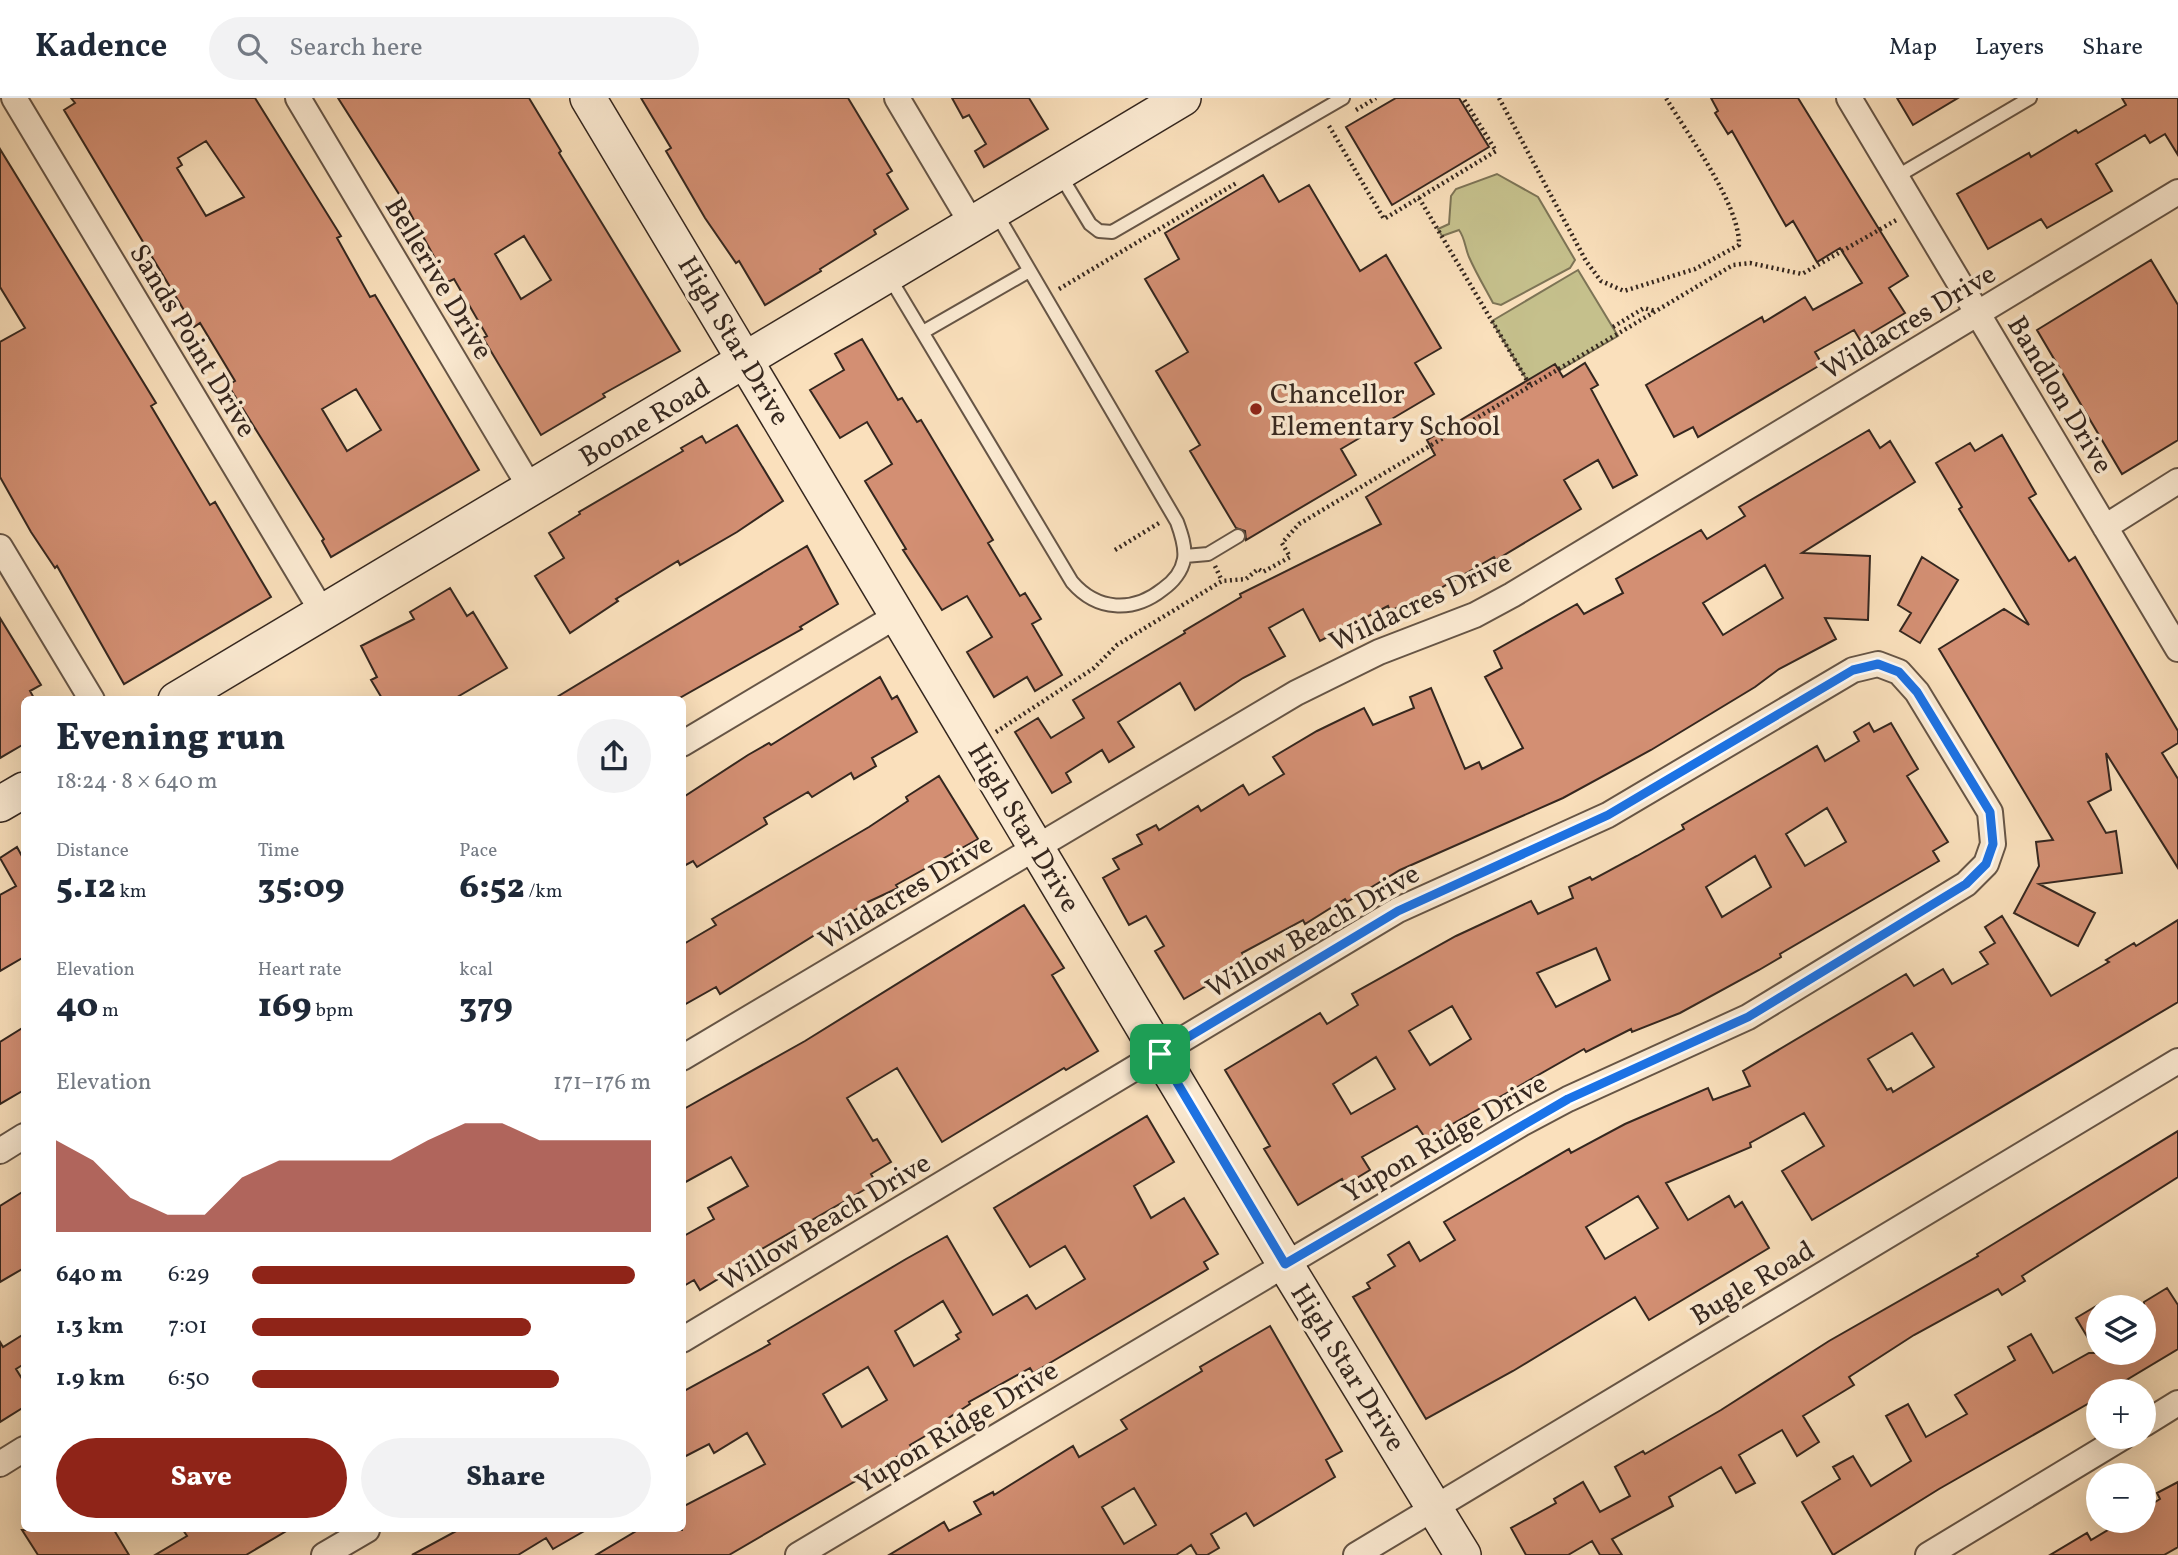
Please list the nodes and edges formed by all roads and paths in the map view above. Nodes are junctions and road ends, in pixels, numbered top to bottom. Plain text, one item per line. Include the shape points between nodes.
1 (14, 98) edge
2 (298, 98) edge
3 (588, 98) edge
4 (897, 98) edge
5 (1183, 98) edge
6 (1343, 98) edge
7 (1376, 98) edge
8 (1463, 98) edge
9 (1499, 98) edge
10 (1666, 98) edge
11 (1849, 98) edge
12 (2030, 98) edge
13 (1353, 112) dead end
14 (1341, 119) dead end
15 (1329, 127) junction
16 (1318, 133) dead end
17 (1059, 172) junction
18 (1896, 177) junction
19 (1241, 180) dead end
20 (2178, 192) edge
21 (1419, 198) junction
22 (1915, 209) junction
23 (983, 218) junction
24 (1029, 271) junction
25 (888, 275) junction
26 (1044, 298) junction
27 (1656, 311) junction
28 (1978, 313) junction
29 (1612, 327) dead end
30 (923, 332) junction
31 (747, 359) junction
32 (1531, 387) junction
33 (2178, 481) edge
34 (531, 489) junction
35 (1166, 504) junction
36 (2105, 527) junction
37 (1238, 536) dead end
38 (0, 547) edge
39 (1115, 550) dead end
40 (1185, 556) junction
41 (323, 613) junction
42 (898, 615) junction
43 (2178, 649) edge
44 (90, 696) edge
45 (183, 696) edge
46 (1934, 720) joint
47 (686, 742) edge
48 (975, 746) junction
49 (21, 792) edge
50 (0, 804) edge
51 (1037, 847) junction
52 (1160, 1054) junction
53 (686, 1056) edge
54 (2178, 1061) edge
55 (21, 1138) edge
56 (0, 1151) edge
57 (1285, 1264) junction
58 (686, 1338) edge
59 (2178, 1403) edge
60 (2156, 1417) edge
61 (2103, 1449) edge
62 (21, 1451) edge
63 (0, 1464) edge
64 (1435, 1508) junction
65 (364, 1532) edge
66 (324, 1555) edge
67 (798, 1555) edge
68 (1356, 1555) edge
69 (1463, 1555) edge
70 (1928, 1555) edge

1 - 41 street, Sands Point Drive
2 - 34 street, Bellerive Drive
3 - 31 street, High Star Drive
4 - 23 street
5 - 17 street, Boone Road
6 - 17 lane via 1112,232 1099,231 1090,224
7 - 13 path
8 - 21 path via 1496,151
9 - 10 path via 1586,261 1601,281 1624,291 1695,269 1739,246 1732,210
11 - 18 street, Bandlon Drive
12 - 18 lane
14 - 15 path
15 - 16 path
15 - 21 path via 1384,219
17 - 23 street, Boone Road
18 - 22 street, Bandlon Drive
19 - 26 path
20 - 28 street, Wildacres Drive
21 - 32 path
22 - 27 path via 1802,274 1741,262
22 - 28 street, Bandlon Drive
23 - 24 lane
23 - 25 street, Boone Road
24 - 26 lane
24 - 30 lane
25 - 30 lane
25 - 31 street, Boone Road
26 - 35 lane
27 - 29 path via 1644,308
27 - 32 path
28 - 36 street, Bandlon Drive
28 - 51 street, Wildacres Drive via 1512,595 1296,693
30 - 40 lane via 1082,593 1105,604 1136,605 1172,582
31 - 34 street, Boone Road
31 - 42 street, High Star Drive
32 - 48 path via 1299,524 1282,543 1290,557 1263,572 1258,569 1246,579 1222,582 1129,638 1094,668
33 - 36 street
34 - 41 street, Boone Road
35 - 39 path via 1161,523
35 - 40 lane via 1177,522
36 - 43 street, Bandlon Drive
37 - 40 lane via 1208,554
38 - 44 street
41 - 45 street, Boone Road
42 - 47 street
42 - 48 street, High Star Drive
46 - 52 street, Willow Beach Drive via 1899,672 1878,664 1853,670 1608,815 1398,911
46 - 57 street, Yupon Ridge Drive via 1990,812 1993,844 1986,864 1966,884 1748,1017 1556,1105
48 - 51 street, High Star Drive
49 - 50 street
51 - 52 street, High Star Drive
51 - 53 street, Wildacres Drive
52 - 57 street, High Star Drive
52 - 58 street, Willow Beach Drive
54 - 64 street, Bugle Road
55 - 56 street
57 - 64 street, High Star Drive
57 - 67 street, Yupon Ridge Drive
59 - 60 street
61 - 70 street
62 - 63 street
64 - 68 street, Bugle Road
64 - 69 street, High Star Drive
65 - 66 street

